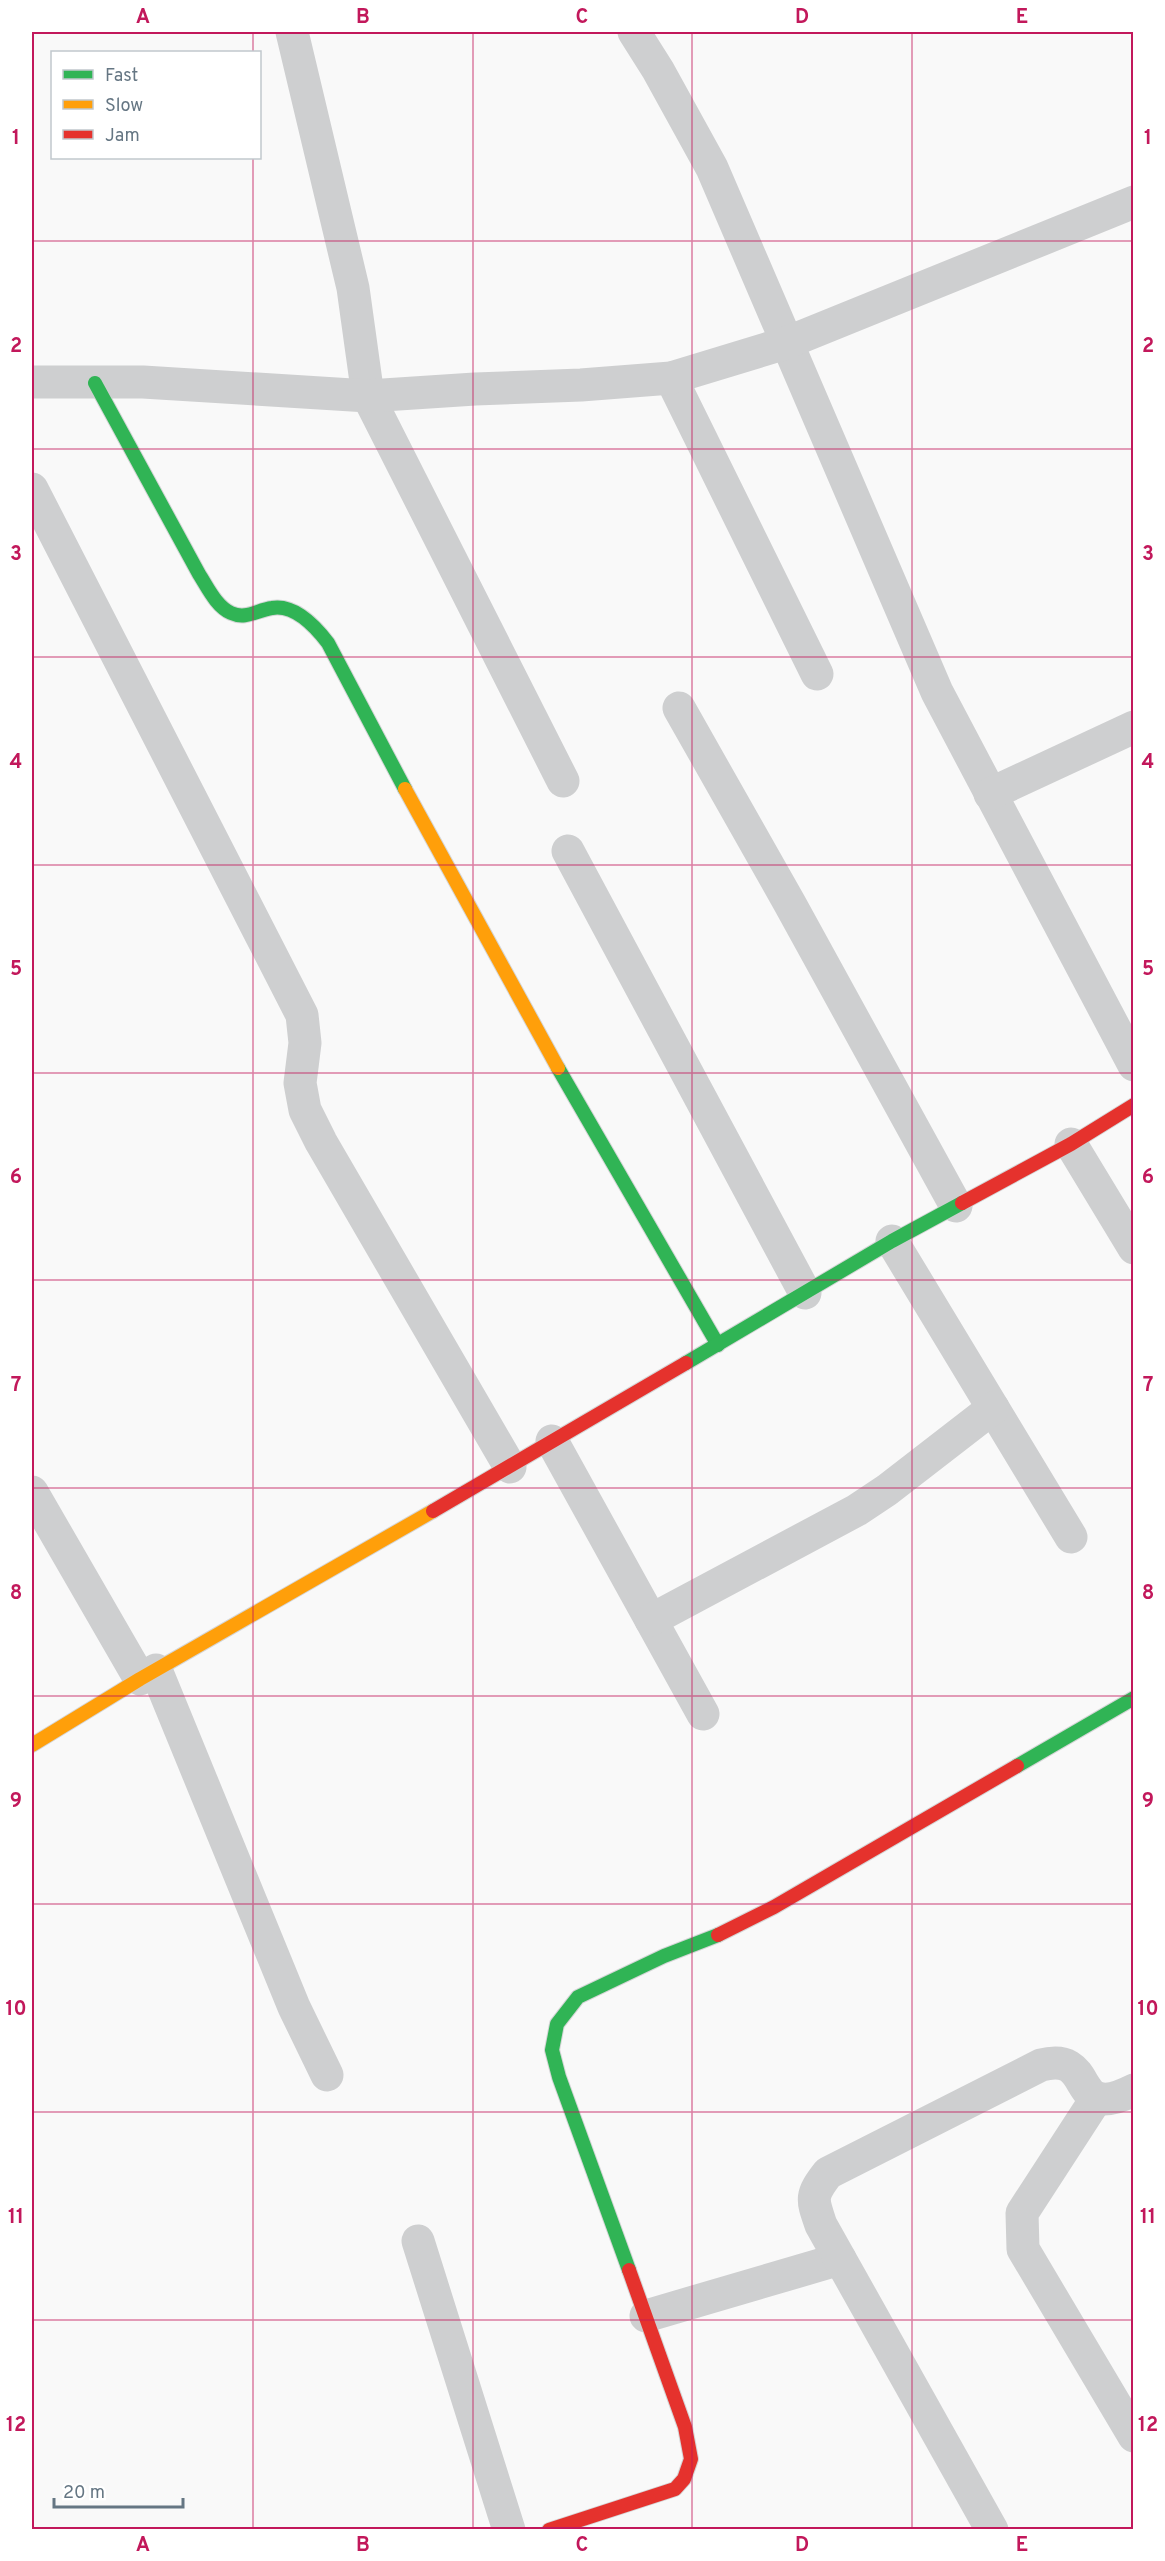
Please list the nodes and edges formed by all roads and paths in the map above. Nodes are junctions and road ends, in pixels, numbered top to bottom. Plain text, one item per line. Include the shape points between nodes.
1 (292, 32) edge
2 (634, 32) edge
3 (1134, 202) edge
4 (786, 343) junction
5 (671, 378) junction
6 (32, 382) edge
7 (95, 383) junction
8 (368, 396) junction
9 (32, 489) edge
10 (817, 674) dead end
11 (679, 708) dead end
12 (1134, 727) edge
13 (564, 781) dead end
14 (990, 794) junction
15 (568, 851) dead end
16 (1134, 1065) edge
17 (1134, 1105) edge
18 (1071, 1144) junction
19 (956, 1206) junction
20 (892, 1241) junction
21 (1134, 1248) edge
22 (805, 1293) junction
23 (718, 1345) junction
24 (993, 1408) junction
25 (552, 1441) junction
26 (510, 1467) junction
27 (32, 1492) edge
28 (1071, 1537) dead end
29 (651, 1620) junction
30 (148, 1674) junction
31 (1134, 1698) edge
32 (703, 1714) dead end
33 (32, 1745) edge
34 (327, 2075) dead end
35 (1134, 2090) edge
36 (1096, 2099) junction
37 (418, 2241) dead end
38 (840, 2259) junction
39 (646, 2316) junction
40 (1134, 2436) edge
41 (509, 2529) edge
42 (549, 2529) edge
43 (992, 2529) edge

1 - 8 street via 353,288
2 - 4 street via 712,168
3 - 4 street
4 - 5 street
4 - 14 street via 937,692
5 - 8 street
5 - 10 street
6 - 7 street
7 - 8 street via 143,382
7 - 23 street via 217,601 229,613 243,617 274,608 290,611 318,628 328,643 568,1086
8 - 13 street
9 - 26 street via 302,1015 305,1043 300,1083 304,1110
11 - 19 street
12 - 14 street
14 - 16 street
15 - 22 street
17 - 18 street
18 - 19 street
18 - 21 street
19 - 20 street
20 - 22 street
20 - 24 street
22 - 23 street
23 - 25 street
24 - 28 street
24 - 29 street via 857,1510
25 - 26 street
25 - 29 street
26 - 30 street
27 - 30 street
29 - 32 street
30 - 33 street
30 - 34 street
31 - 39 street via 774,1907 578,1997 557,2024 552,2050 570,2112
35 - 36 street
36 - 38 street via 1087,2092 1076,2070 1055,2061 828,2173 813,2200 821,2225
36 - 40 street via 1022,2213 1023,2249
37 - 41 street
38 - 39 street
38 - 43 street
39 - 42 street via 690,2443 692,2465 686,2479 675,2489

